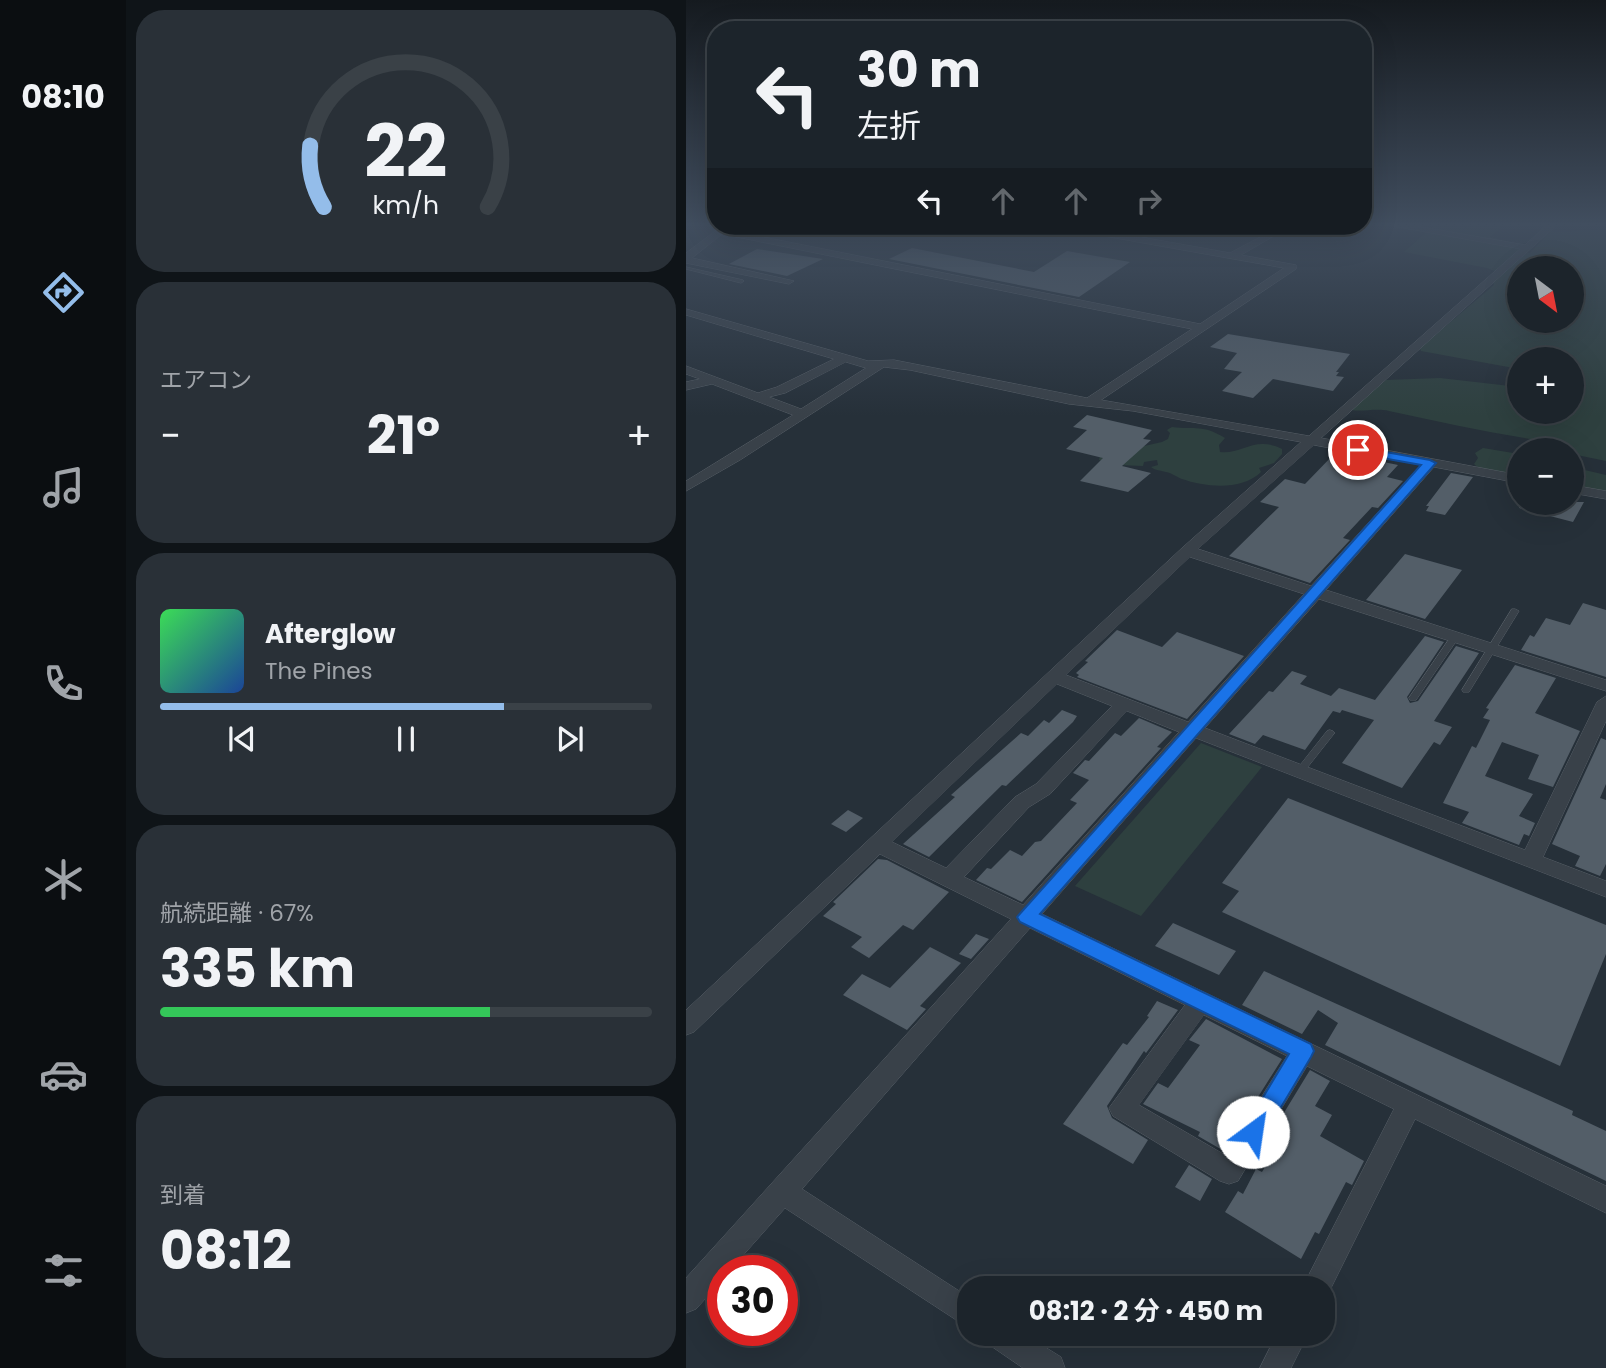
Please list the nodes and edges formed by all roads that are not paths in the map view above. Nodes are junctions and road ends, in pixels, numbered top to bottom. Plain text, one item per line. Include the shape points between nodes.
1 (1002, 288) edge
2 (1262, 288) edge
3 (1484, 288) edge
4 (686, 312) edge
5 (1202, 328) junction
6 (845, 358) junction
7 (881, 364) junction
8 (686, 370) edge
9 (713, 380) junction
10 (686, 386) edge
11 (757, 397) junction
12 (1090, 402) junction
13 (800, 414) junction
14 (1310, 442) junction
15 (1430, 463) junction
16 (1507, 477) edge
17 (686, 488) edge
18 (1584, 491) edge
19 (1606, 495) edge
20 (1186, 551) junction
21 (1315, 592) junction
22 (1515, 611) dead end
23 (1455, 637) junction
24 (1490, 649) junction
25 (1054, 677) junction
26 (1606, 687) edge
27 (1466, 690) dead end
28 (1413, 698) dead end
29 (1606, 702) edge
30 (1124, 704) junction
31 (1194, 730) junction
32 (1330, 733) dead end
33 (1300, 771) junction
34 (878, 844) junction
35 (1531, 860) junction
36 (949, 879) junction
37 (1606, 889) edge
38 (1027, 917) junction
39 (1201, 1001) junction
40 (686, 1025) edge
41 (1303, 1051) junction
42 (1410, 1103) junction
43 (781, 1190) junction
44 (1606, 1200) edge
45 (1322, 1276) edge
46 (686, 1299) edge
47 (957, 1306) edge
48 (1016, 1346) edge
49 (1287, 1346) edge
50 (1050, 1368) edge
51 (1275, 1368) edge

1 - 5 street
2 - 5 street
3 - 14 street
4 - 6 street
5 - 12 street
6 - 7 street
6 - 11 street
7 - 12 street
7 - 13 street
8 - 9 street
9 - 10 street
9 - 11 street
11 - 13 street
12 - 14 street
13 - 17 street
14 - 15 street
14 - 20 street
15 - 16 street
15 - 21 street
18 - 19 street
20 - 21 street
20 - 25 street
21 - 23 street
21 - 31 street
22 - 24 lane
23 - 24 street
23 - 28 lane
24 - 26 street
24 - 27 lane
25 - 30 street
25 - 34 street
29 - 35 street
30 - 31 street
30 - 36 street
31 - 33 street
31 - 38 street
32 - 33 lane
33 - 35 street
34 - 36 street
34 - 40 street
35 - 37 street
36 - 38 street
38 - 39 street
38 - 43 street
39 - 41 street
39 - 41 street via 1122,1108 1228,1172
41 - 42 street
42 - 44 street
42 - 45 street
43 - 46 street
43 - 47 street
48 - 50 street
49 - 51 street

